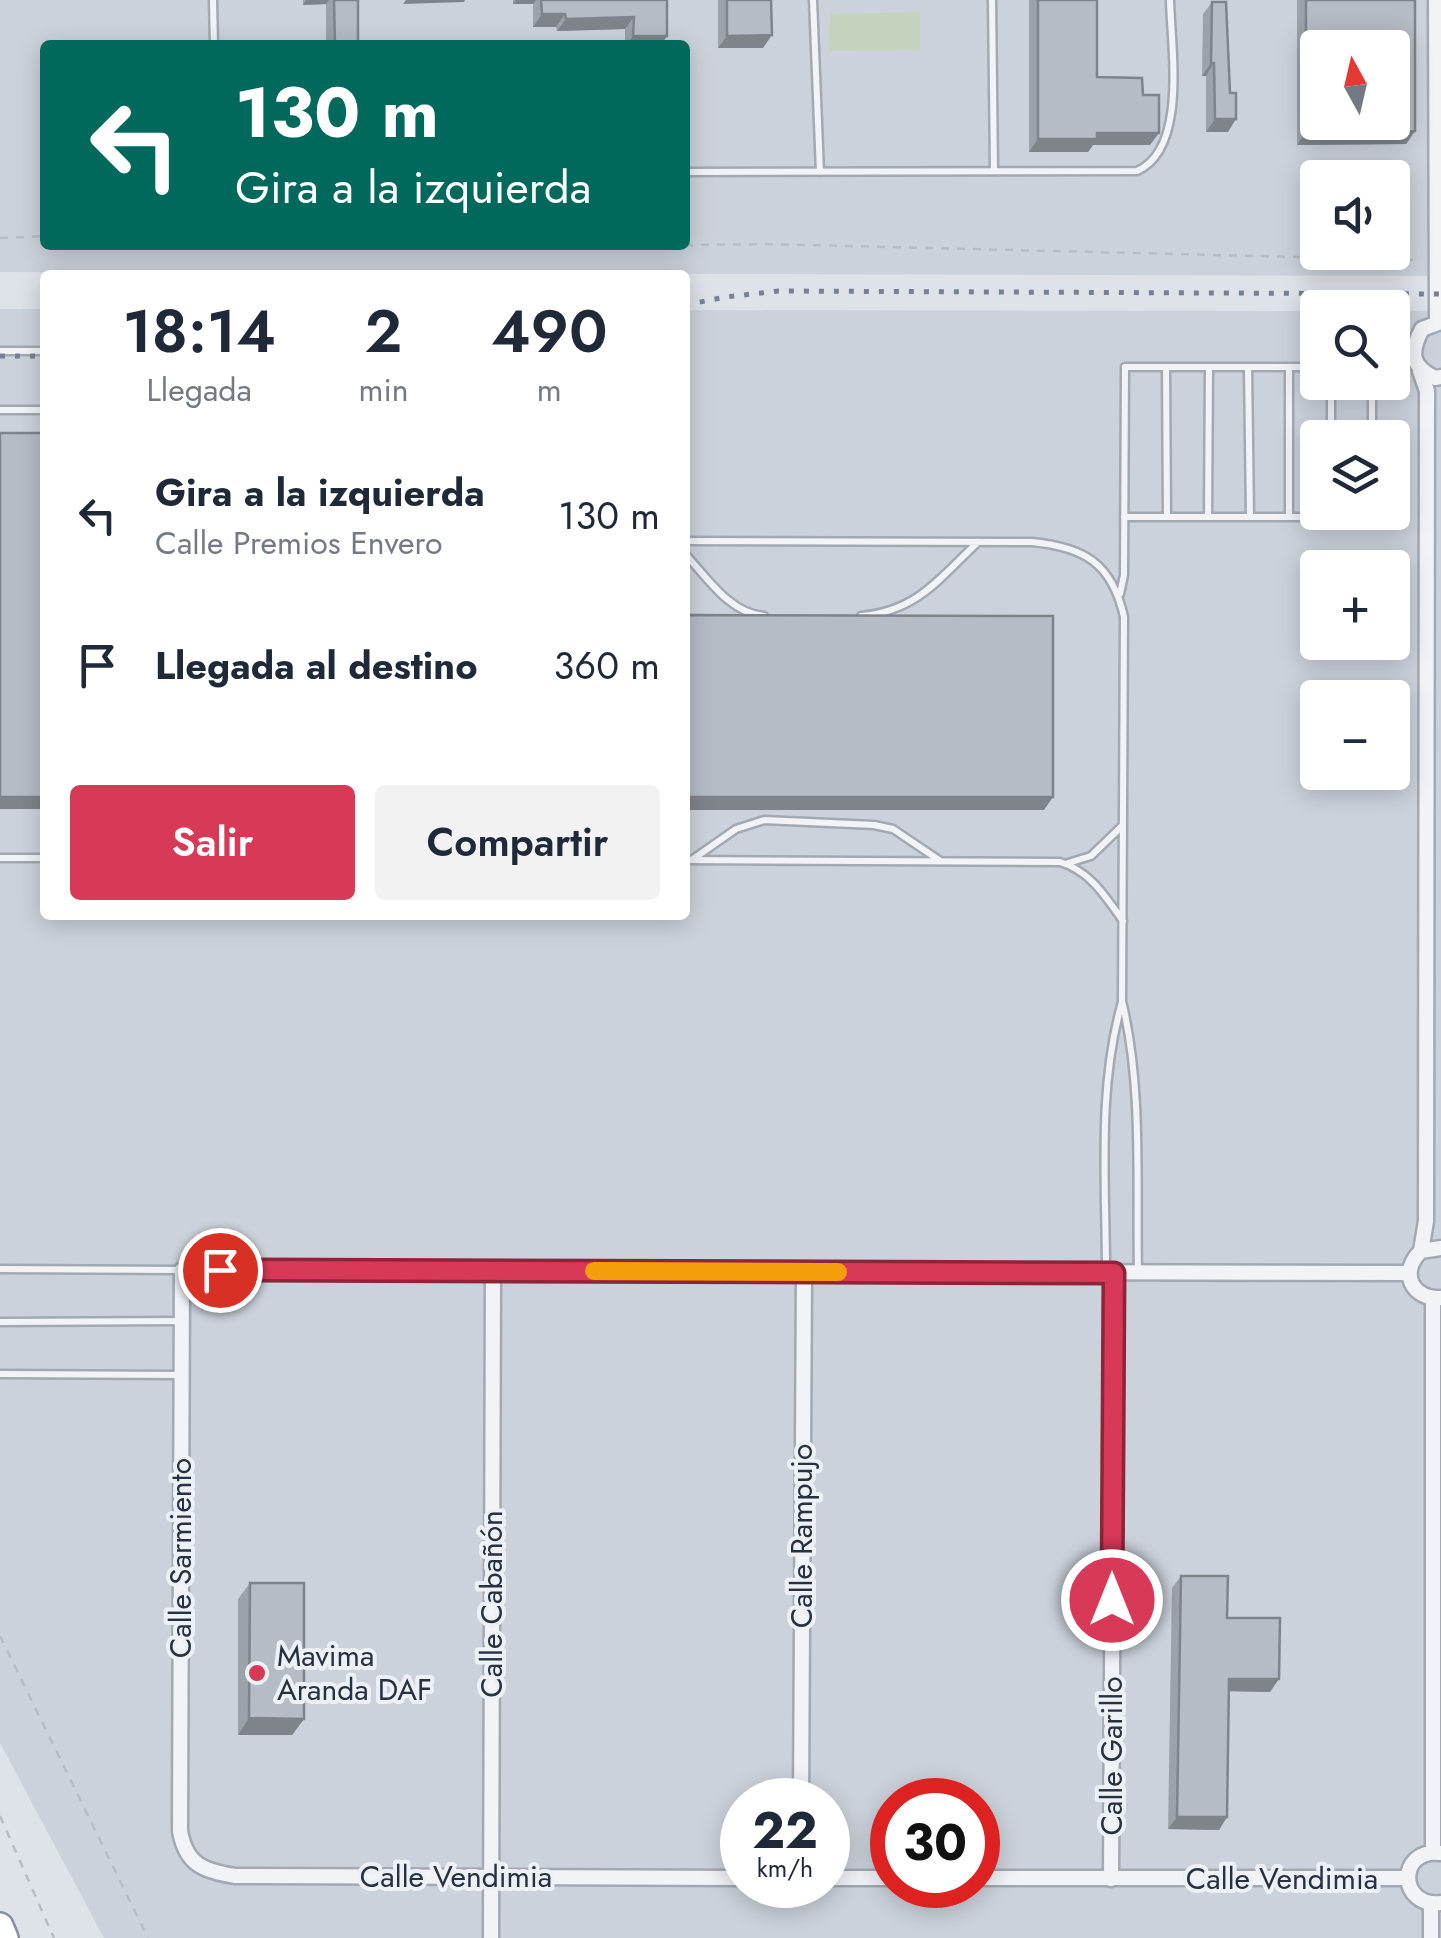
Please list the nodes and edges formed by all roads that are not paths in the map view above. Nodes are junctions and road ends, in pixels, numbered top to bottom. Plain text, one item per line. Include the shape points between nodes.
1 (213, 0) edge
2 (813, 0) edge
3 (1170, 0) edge
4 (1436, 0) edge
5 (992, 2) edge
6 (214, 40) edge
7 (994, 171) junction
8 (690, 172) edge
9 (820, 172) junction
10 (1439, 322) edge
11 (0, 351) edge
12 (40, 351) edge
13 (1166, 367) junction
14 (1209, 367) junction
15 (1248, 367) junction
16 (1289, 367) junction
17 (1300, 367) edge
18 (1420, 371) junction
19 (1441, 376) edge
20 (0, 410) edge
21 (40, 410) edge
22 (1300, 516) edge
23 (1124, 517) junction
24 (1168, 517) junction
25 (1208, 517) junction
26 (1250, 517) junction
27 (1289, 517) junction
28 (690, 540) edge
29 (979, 541) junction
30 (690, 559) edge
31 (1120, 596) junction
32 (844, 616) edge
33 (775, 617) edge
34 (1123, 826) junction
35 (0, 858) edge
36 (40, 858) edge
37 (690, 859) edge
38 (690, 860) edge
39 (939, 860) junction
40 (1064, 864) junction
41 (1123, 921) junction
42 (1122, 1001) junction
43 (1441, 1248) edge
44 (1422, 1251) junction
45 (0, 1269) edge
46 (182, 1270) junction
47 (492, 1271) junction
48 (804, 1272) junction
49 (1110, 1273) junction
50 (1138, 1273) junction
51 (1409, 1274) junction
52 (1437, 1298) edge
53 (181, 1320) junction
54 (0, 1322) edge
55 (0, 1374) edge
56 (181, 1375) junction
57 (801, 1778) edge
58 (183, 1846) joint
59 (1437, 1852) edge
60 (491, 1877) junction
61 (720, 1878) edge
62 (1000, 1878) edge
63 (1408, 1878) junction
64 (1111, 1879) junction
65 (1436, 1903) edge
66 (0, 1926) edge
67 (5, 1938) edge
68 (491, 1938) edge
69 (1432, 1938) edge

1 - 6 lane
2 - 9 lane
3 - 7 lane via 1172,120 1167,142 1148,166
4 - 10 street
5 - 7 lane
7 - 9 lane
8 - 9 lane
10 - 18 street via 1422,329 1414,344
11 - 12 lane
13 - 14 lane
13 - 23 lane via 1125,367
13 - 24 lane
14 - 15 lane
14 - 25 lane
15 - 16 lane
15 - 26 lane
16 - 17 lane
16 - 27 lane
18 - 19 street
18 - 44 street via 1427,391
20 - 21 lane
22 - 27 lane
23 - 24 lane
23 - 31 lane
24 - 25 lane
25 - 26 lane
26 - 27 lane
28 - 29 lane
29 - 31 lane via 1046,543 1082,552
29 - 32 lane via 901,609
30 - 33 lane via 729,602 749,615
31 - 34 lane
34 - 40 lane via 1090,856
34 - 41 lane
35 - 36 lane
37 - 39 lane via 736,829 764,820 894,828
38 - 39 lane
39 - 40 lane
40 - 41 lane via 1092,880
41 - 42 lane
42 - 49 lane via 1106,1096
42 - 50 lane via 1136,1092
43 - 44 street
44 - 51 street
45 - 46 lane
46 - 47 street
46 - 53 street, Calle Sarmiento
47 - 48 street
47 - 60 street, Calle Cabañón
48 - 49 street
48 - 57 street, Calle Rampujo
49 - 50 street
49 - 64 street, Calle Garillo
50 - 51 street
51 - 52 street via 1419,1294
52 - 59 street
53 - 54 lane
53 - 56 street, Calle Sarmiento
55 - 56 lane
56 - 58 street, Calle Sarmiento
58 - 60 street, Calle Vendimia via 204,1872 235,1876
59 - 63 street via 1416,1858
60 - 61 street, Calle Vendimia
60 - 68 street, Calle Cabañón
62 - 64 street, Calle Vendimia
63 - 64 street, Calle Vendimia
63 - 65 street via 1420,1900
65 - 69 street
66 - 67 highway

